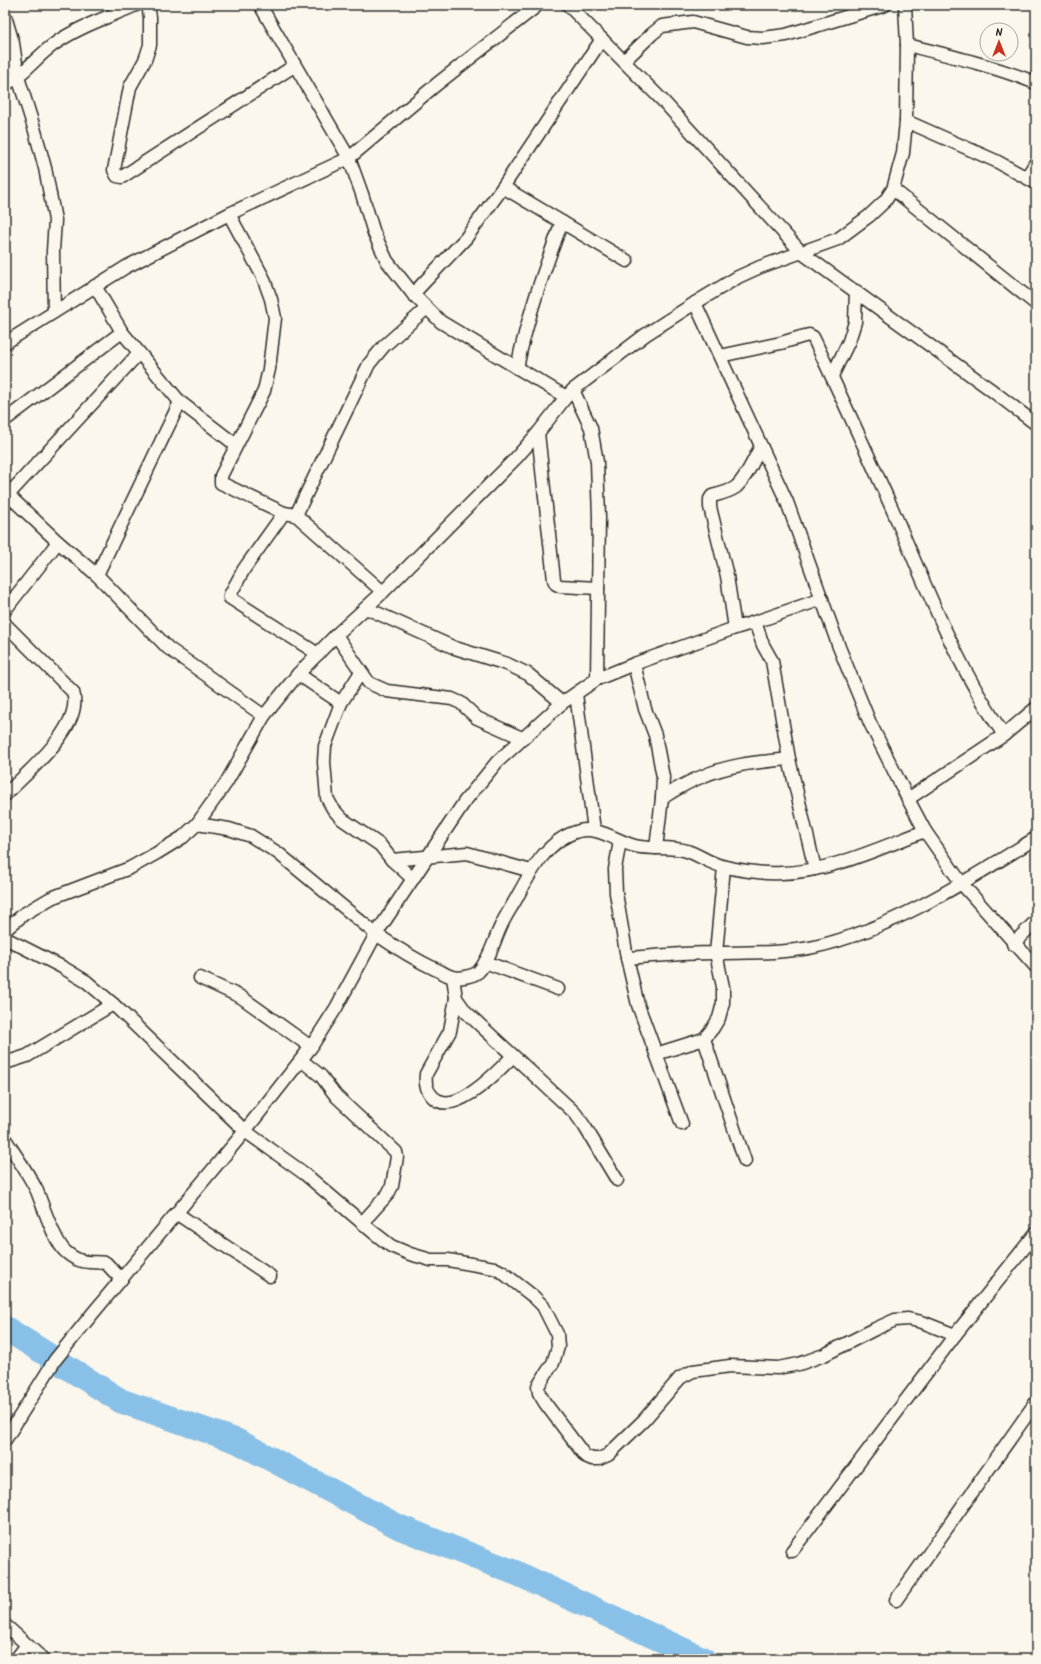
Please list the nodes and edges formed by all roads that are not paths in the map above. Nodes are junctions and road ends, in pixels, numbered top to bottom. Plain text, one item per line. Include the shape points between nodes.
1 (136, 5) edge
2 (148, 5) edge
3 (260, 5) edge
4 (538, 5) edge
5 (568, 5) edge
6 (885, 5) edge
7 (905, 5) edge
8 (5, 16) edge
9 (602, 39) junction
10 (907, 45) junction
11 (624, 62) junction
12 (294, 66) junction
13 (18, 77) junction
14 (1036, 83) edge
15 (5, 84) edge
16 (906, 121) junction
17 (349, 158) junction
18 (1036, 162) edge
19 (1031, 180) edge
20 (504, 187) junction
21 (893, 189) junction
22 (229, 214) junction
23 (562, 222) junction
24 (802, 253) junction
25 (627, 261) dead end
26 (95, 286) junction
27 (856, 291) junction
28 (413, 294) junction
29 (695, 303) junction
30 (1036, 304) edge
31 (428, 308) junction
32 (54, 312) junction
33 (122, 332) junction
34 (5, 343) edge
35 (139, 353) junction
36 (720, 356) junction
37 (517, 368) junction
38 (832, 376) junction
39 (570, 394) junction
40 (180, 402) junction
41 (5, 420) edge
42 (1036, 424) edge
43 (538, 433) junction
44 (236, 445) junction
45 (761, 446) junction
46 (6, 493) edge
47 (290, 514) junction
48 (58, 542) junction
49 (97, 575) junction
50 (598, 588) junction
51 (383, 592) junction
52 (822, 599) junction
53 (366, 608) junction
54 (5, 610) edge
55 (756, 622) junction
56 (5, 624) edge
57 (735, 628) junction
58 (336, 635) junction
59 (318, 654) junction
60 (634, 664) junction
61 (361, 672) junction
62 (298, 674) junction
63 (596, 679) junction
64 (576, 694) junction
65 (341, 703) junction
66 (562, 703) junction
67 (1036, 708) edge
68 (264, 716) junction
69 (1004, 736) junction
70 (522, 738) junction
71 (789, 758) junction
72 (5, 794) edge
73 (662, 798) junction
74 (908, 798) junction
75 (197, 824) junction
76 (594, 830) junction
77 (926, 831) junction
78 (1036, 838) edge
79 (620, 841) junction
80 (656, 848) junction
81 (428, 857) junction
82 (392, 860) junction
83 (724, 867) junction
84 (816, 869) junction
85 (531, 871) junction
86 (412, 879) junction
87 (962, 884) junction
88 (1036, 921) edge
89 (5, 930) edge
90 (376, 934) junction
91 (5, 938) edge
92 (1014, 944) junction
93 (716, 953) junction
94 (627, 958) junction
95 (485, 962) junction
96 (1036, 967) edge
97 (453, 977) junction
98 (200, 978) dead end
99 (558, 989) dead end
100 (456, 998) junction
101 (113, 1004) junction
102 (704, 1039) junction
103 (311, 1047) junction
104 (656, 1054) junction
105 (513, 1056) junction
106 (301, 1060) junction
107 (5, 1063) edge
108 (682, 1124) dead end
109 (245, 1131) junction
110 (5, 1139) edge
111 (745, 1161) dead end
112 (617, 1180) dead end
113 (176, 1213) junction
114 (362, 1223) junction
115 (1036, 1233) edge
116 (270, 1276) dead end
117 (121, 1279) junction
118 (955, 1335) junction
119 (1036, 1402) edge
120 (5, 1440) edge
121 (792, 1552) dead end
122 (896, 1600) dead end
123 (5, 1625) edge
124 (27, 1645) junction
125 (16, 1659) edge
126 (43, 1659) edge

1 - 13 street via 67,36 51,46
2 - 12 street via 150,45 130,87 114,170 117,176 122,177
3 - 12 street
4 - 17 street via 437,84
5 - 9 street
6 - 11 street via 786,35 763,38 746,37 693,22 662,26
7 - 10 street
8 - 13 street via 13,43
9 - 11 street
9 - 20 street
10 - 14 street via 966,59
10 - 16 street
11 - 24 street
12 - 17 street
13 - 15 street
13 - 32 street via 35,130 55,220
16 - 19 street via 996,161
16 - 21 street via 903,153
17 - 22 street
17 - 28 street via 374,233 387,261
18 - 19 street
20 - 23 street
20 - 28 street via 466,238
21 - 24 street via 869,216 838,239
21 - 30 street
22 - 26 street via 126,267
22 - 44 street via 262,277 275,318 264,391
23 - 25 street
23 - 37 street via 542,275
24 - 27 street
24 - 29 street via 738,277
26 - 32 street
26 - 33 street
27 - 38 street via 855,322 850,341
27 - 42 street
28 - 31 street
29 - 36 street
29 - 39 street via 644,335
31 - 37 street via 441,322
31 - 47 street via 384,346 369,364
32 - 34 street
33 - 35 street
33 - 41 street
35 - 40 street
35 - 46 street
36 - 38 street via 809,335 813,337
36 - 45 street
37 - 39 street
38 - 69 street via 950,641 970,681
39 - 43 street
39 - 50 street via 592,428 597,462
40 - 44 street
40 - 49 street
43 - 50 street via 554,580 560,586
43 - 51 street
44 - 47 street via 221,476 221,482
45 - 52 street via 787,502
45 - 57 street via 736,487 710,499 713,522 727,576
46 - 48 street
47 - 51 street
47 - 59 street via 244,569 230,598
48 - 49 street
48 - 54 street
49 - 68 street via 168,648
50 - 63 street
51 - 53 street
52 - 55 street
52 - 74 street via 870,723
53 - 58 street
53 - 66 street via 455,648 507,664 528,674
55 - 57 street
55 - 71 street via 763,645 772,661
56 - 72 street via 73,692 75,698 68,725 56,743
57 - 60 street
58 - 59 street
58 - 61 street
59 - 62 street
60 - 63 street
60 - 73 street via 645,709 660,752
61 - 65 street
61 - 70 street via 369,683 387,691 452,699 461,703 477,718
62 - 65 street
62 - 68 street
63 - 64 street
64 - 66 street
64 - 76 street
65 - 82 street via 325,746 327,798 342,819 380,845
66 - 70 street
67 - 69 street
68 - 75 street via 226,783
69 - 74 street
70 - 81 street via 497,762 465,801
71 - 73 street via 718,770 685,784
71 - 84 street
73 - 80 street
74 - 77 street
75 - 89 street via 183,837 150,857 130,868 51,898 24,914
75 - 90 street via 229,829 251,836 278,853
76 - 79 street
76 - 85 street via 580,830 569,834 554,844
77 - 84 street
77 - 87 street
78 - 87 street
79 - 80 street
79 - 94 street via 615,869 616,892
80 - 83 street via 688,851 712,864
81 - 82 street
81 - 85 street via 467,853
81 - 86 street
82 - 86 street
83 - 84 street via 782,873
83 - 93 street
85 - 95 street via 501,925
86 - 90 street
87 - 92 street
87 - 93 street via 906,913 846,938 813,947 773,953
88 - 92 street
90 - 97 street via 413,958
90 - 103 street via 336,1008
91 - 101 street via 87,982
92 - 96 street
93 - 94 street
93 - 102 street via 723,987 723,1003 716,1023
94 - 104 street via 638,1004
95 - 97 street via 478,973
95 - 99 street
97 - 100 street
98 - 103 street via 241,997
100 - 105 street via 466,1012
100 - 105 street via 450,1031 426,1074 427,1090 435,1099 447,1103 456,1101 483,1084
101 - 107 street via 27,1056
101 - 109 street
102 - 104 street
102 - 111 street
103 - 106 street
104 - 108 street
105 - 112 street via 575,1113
106 - 109 street
106 - 114 street via 321,1076 336,1096 396,1152 392,1186
109 - 113 street
109 - 114 street via 305,1174
110 - 117 street via 36,1190 65,1252 84,1262 106,1263
113 - 116 street
113 - 117 street
114 - 118 street via 391,1246 410,1254 431,1260 448,1260 494,1268 543,1306 557,1334 558,1347 553,1363 538,1386 539,1393 585,1456 592,1459 608,1455 644,1420 680,1378 693,1371 730,1366 778,1368 799,1364 824,1355 895,1320 922,1322
115 - 118 street
117 - 120 street via 55,1360
118 - 121 street
119 - 122 street
123 - 124 street
124 - 125 street
124 - 126 street

